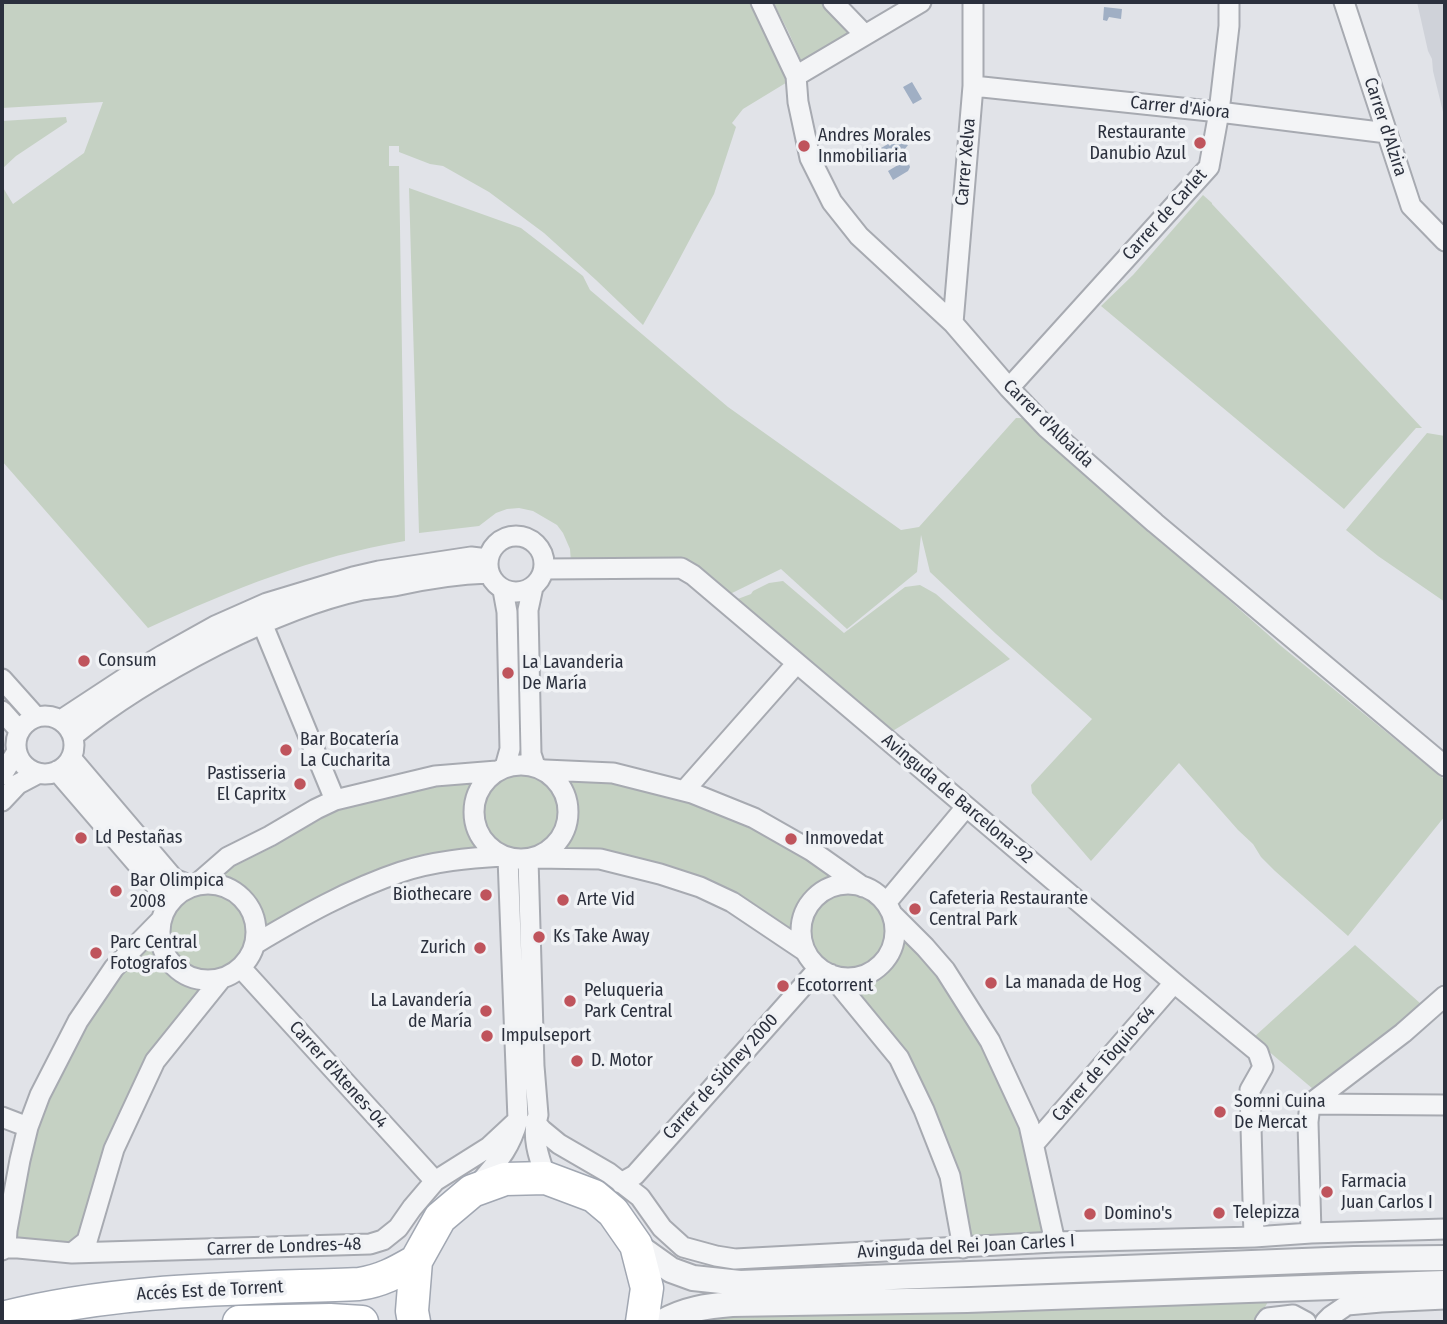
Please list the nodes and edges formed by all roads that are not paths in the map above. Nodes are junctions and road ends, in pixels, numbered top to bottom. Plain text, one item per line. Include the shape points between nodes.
1 (761, 2) edge
2 (832, 2) edge
3 (921, 2) edge
4 (973, 2) edge
5 (1229, 2) edge
6 (1344, 2) edge
7 (865, 35) junction
8 (796, 76) junction
9 (973, 86) junction
10 (1219, 112) junction
11 (1387, 133) junction
12 (1445, 241) edge
13 (953, 323) junction
14 (1009, 387) junction
15 (488, 566) junction
16 (544, 569) junction
17 (533, 587) junction
18 (503, 590) junction
19 (262, 623) junction
20 (797, 663) junction
21 (2, 678) edge
22 (2, 711) edge
23 (36, 717) junction
24 (67, 728) junction
25 (19, 730) junction
26 (16, 753) junction
27 (64, 765) junction
28 (1445, 766) edge
29 (540, 768) junction
30 (501, 769) junction
31 (37, 774) junction
32 (2, 775) edge
33 (684, 791) junction
34 (335, 800) junction
35 (2, 801) edge
36 (966, 807) junction
37 (505, 857) junction
38 (532, 858) junction
39 (194, 885) junction
40 (863, 887) junction
41 (169, 901) junction
42 (889, 908) junction
43 (160, 921) junction
44 (255, 944) junction
45 (805, 951) junction
46 (241, 968) junction
47 (824, 971) junction
48 (221, 979) junction
49 (1174, 983) junction
50 (1445, 996) edge
51 (1310, 1104) junction
52 (1445, 1105) edge
53 (2, 1116) edge
54 (527, 1121) junction
55 (28, 1127) junction
56 (1034, 1144) junction
57 (546, 1178) junction
58 (435, 1181) junction
59 (621, 1183) junction
60 (472, 1191) junction
61 (1445, 1229) edge
62 (1311, 1233) junction
63 (1254, 1237) junction
64 (1055, 1242) junction
65 (636, 1245) junction
66 (963, 1248) junction
67 (4, 1249) edge
68 (72, 1254) junction
69 (1445, 1258) edge
70 (416, 1261) junction
71 (1445, 1283) edge
72 (1445, 1299) edge
73 (2, 1318) edge
74 (239, 1322) edge
75 (246, 1322) edge
76 (362, 1322) edge
77 (414, 1322) edge
78 (642, 1322) edge
79 (662, 1322) edge
80 (1265, 1322) edge
81 (1306, 1322) edge
82 (1325, 1322) edge

1 - 8 street, Carrer d'Albaida
2 - 7 street
3 - 7 street
4 - 9 street, Carrer Xelva
5 - 10 street, Carrer de Carlet
6 - 11 street, Carrer d'Alzira
7 - 8 street
8 - 13 street, Carrer d'Albaida via 810,159 832,202 859,236
9 - 10 street, Carrer d'Aiora
9 - 13 street, Carrer Xelva
10 - 11 street, Carrer d'Aiora
10 - 14 street, Carrer de Carlet via 1209,167
11 - 12 street, Carrer d'Alzira via 1410,206
13 - 14 street, Carrer d'Albaida
14 - 28 street, Carrer d'Albaida via 1046,427 1154,523
15 - 16 street via 495,545 509,536 534,542 544,558
15 - 18 street
15 - 19 street via 361,591
15 - 24 street via 471,556 379,571 267,603 215,626 128,676
16 - 17 street
16 - 20 street, Avinguda de Barcelona-92 via 681,568
17 - 18 street via 519,593
17 - 29 street via 528,610 531,754
18 - 30 street via 510,749
19 - 24 street
19 - 34 street
20 - 33 street
20 - 36 street, Avinguda de Barcelona-92
21 - 23 street
22 - 25 street
23 - 24 street via 51,716
23 - 25 street
24 - 27 street via 74,751
25 - 26 street
26 - 31 street via 26,768
26 - 32 street
27 - 31 street
27 - 39 street via 174,879
27 - 41 street
29 - 30 street via 520,764
29 - 33 street via 613,773
29 - 38 street via 554,776 566,794 569,814 564,833 552,849
30 - 34 street via 435,776
30 - 37 street via 479,790 474,817 478,833
31 - 35 street via 18,784
33 - 40 street via 754,818
34 - 39 street via 228,857
36 - 42 street
36 - 49 street, Avinguda de Barcelona-92
37 - 38 street
37 - 44 street via 463,858 403,871 304,914
37 - 54 street
38 - 45 street via 600,859 700,887 732,902
38 - 54 street via 538,1115
39 - 41 street
39 - 44 street via 219,884 236,892 251,908 257,929
40 - 42 street via 876,893
40 - 45 street via 834,886 810,904 801,935
41 - 43 street
42 - 47 street via 894,942 880,965 856,977
42 - 56 street via 945,970 984,1031
43 - 48 street via 159,938 176,969 198,980
43 - 55 street via 114,968 78,1021
44 - 46 street
45 - 47 street
46 - 48 street
46 - 58 street, Carrer d'Atenes-04
47 - 59 street, Carrer de Sidney 2000 via 635,1175
47 - 66 street via 899,1058 950,1176
48 - 68 street via 155,1061 114,1149 87,1241
49 - 56 street, Carrer de Tòquio-64
49 - 63 street, Avinguda de Barcelona-92 via 1258,1052 1263,1067 1250,1090
50 - 51 street
51 - 52 street
51 - 62 street
53 - 55 street
54 - 57 street
54 - 58 street, Carrer de Londres-48
54 - 59 street, Avinguda del Rei Joan Carles I
54 - 60 street
55 - 67 street
56 - 64 street
57 - 60 main road via 505,1179
57 - 65 main road via 594,1196 613,1212
58 - 68 street, Carrer de Londres-48 via 398,1228 370,1244
59 - 66 street, Avinguda del Rei Joan Carles I via 640,1197 662,1228 683,1247 716,1256 735,1259
60 - 70 main road via 440,1218
61 - 62 street, Avinguda del Rei Joan Carles I
62 - 63 street, Avinguda del Rei Joan Carles I
63 - 64 street, Avinguda del Rei Joan Carles I
64 - 66 street, Avinguda del Rei Joan Carles I
65 - 69 street, Avinguda del Rei Joan Carles I via 671,1270 694,1278 740,1283
65 - 78 main road via 647,1288
67 - 68 street, Carrer de Londres-48
70 - 73 main road, Accés Est de Torrent via 391,1275 359,1284 157,1292 40,1308
70 - 77 main road
71 - 79 street via 732,1304 699,1307
72 - 82 street via 1347,1305
74 - 75 main road, Accés Est de Torrent
75 - 76 main road, Accés Est de Torrent
80 - 81 street via 1293,1315

